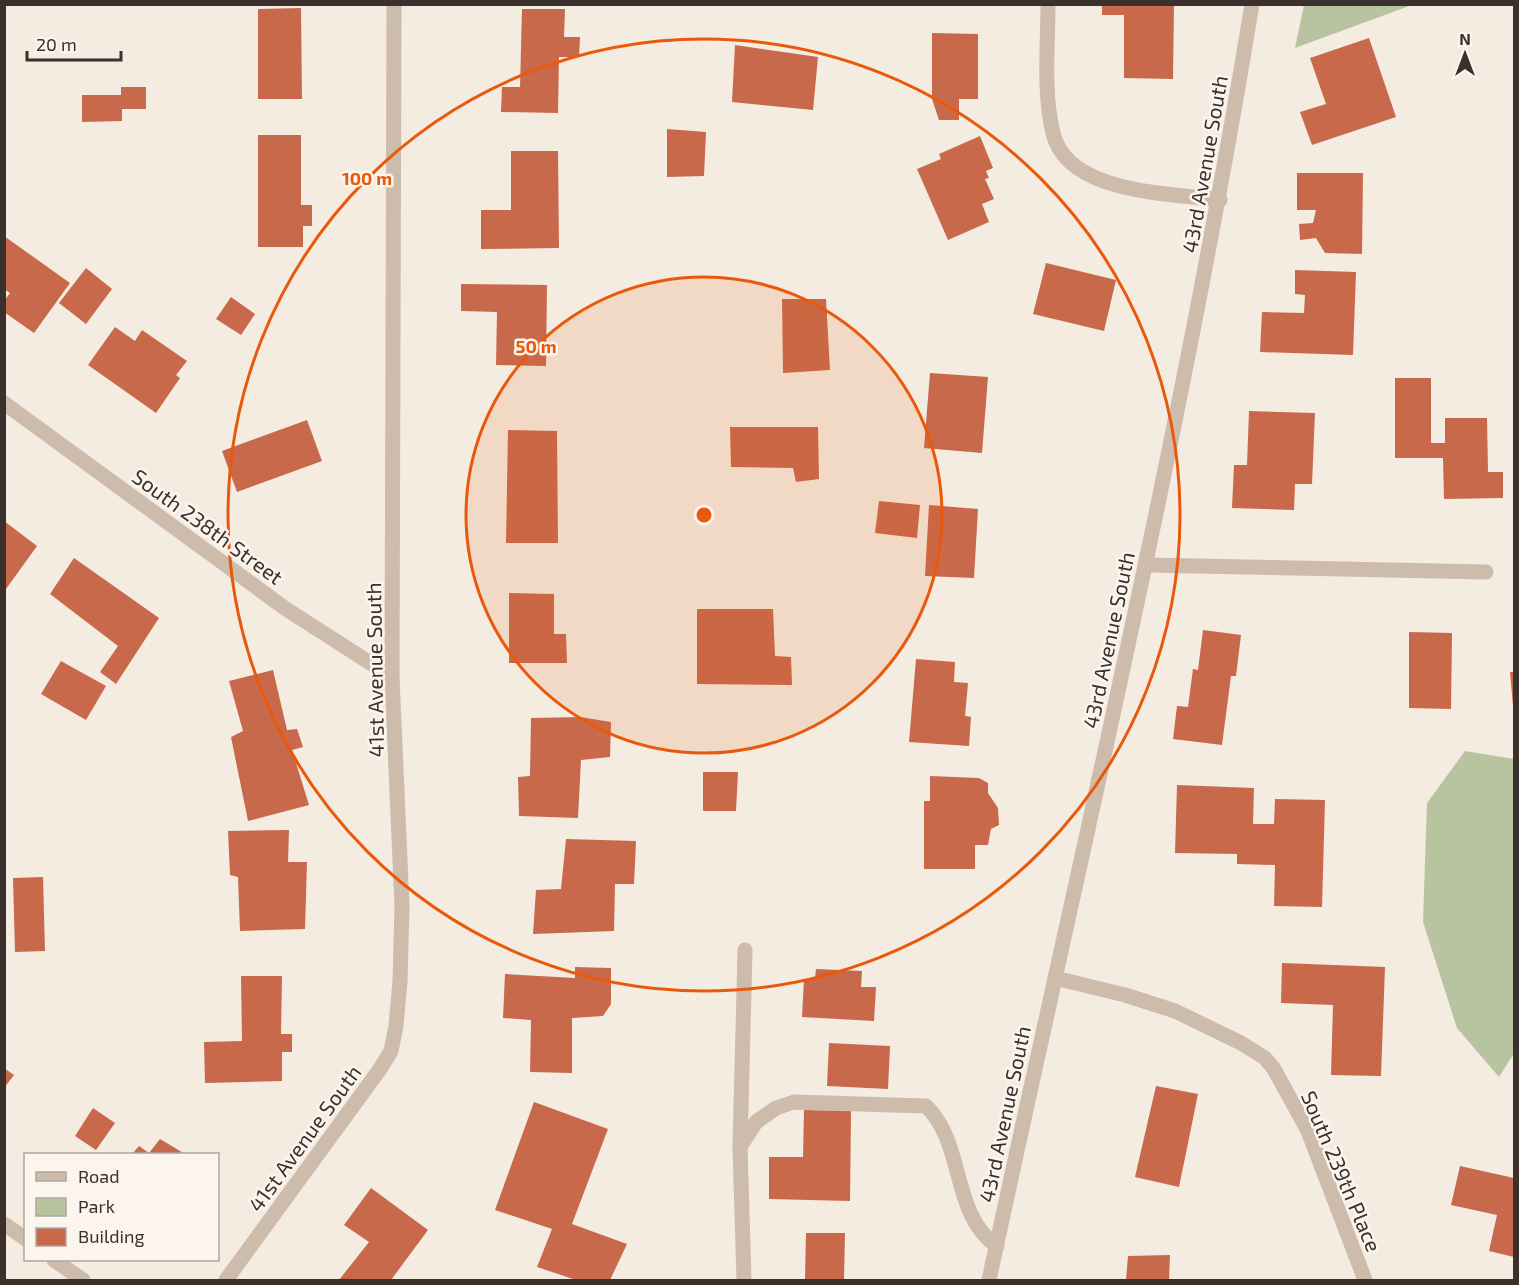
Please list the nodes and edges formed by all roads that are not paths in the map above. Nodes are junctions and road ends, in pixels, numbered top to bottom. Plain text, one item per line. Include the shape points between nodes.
1 (394, 4) edge
2 (1048, 4) edge
3 (1252, 4) edge
4 (1220, 200) junction
5 (4, 403) edge
6 (1147, 565) junction
7 (1486, 572) dead end
8 (392, 677) junction
9 (745, 950) dead end
10 (1054, 978) junction
11 (740, 1147) junction
12 (4, 1224) edge
13 (24, 1238) edge
14 (997, 1246) junction
15 (55, 1261) edge
16 (83, 1281) edge
17 (226, 1281) edge
18 (744, 1281) edge
19 (989, 1281) edge
20 (1365, 1281) edge

1 - 8 street, 41st Avenue South
2 - 4 street via 1050,116 1053,135 1063,156 1090,177 1127,187
3 - 4 street, 43rd Avenue South
4 - 6 street, 43rd Avenue South
5 - 8 street, South 238th Street via 286,609
6 - 7 street
6 - 10 street, 43rd Avenue South
8 - 17 street, 41st Avenue South via 402,906 400,981 391,1051
9 - 11 street
10 - 14 street, 43rd Avenue South
10 - 20 street, South 239th Place via 1175,1011 1264,1058 1308,1131
11 - 14 street via 762,1116 794,1102 926,1106 942,1126 974,1222 984,1237
11 - 18 street
12 - 13 street
14 - 19 street, 43rd Avenue South
15 - 16 street

